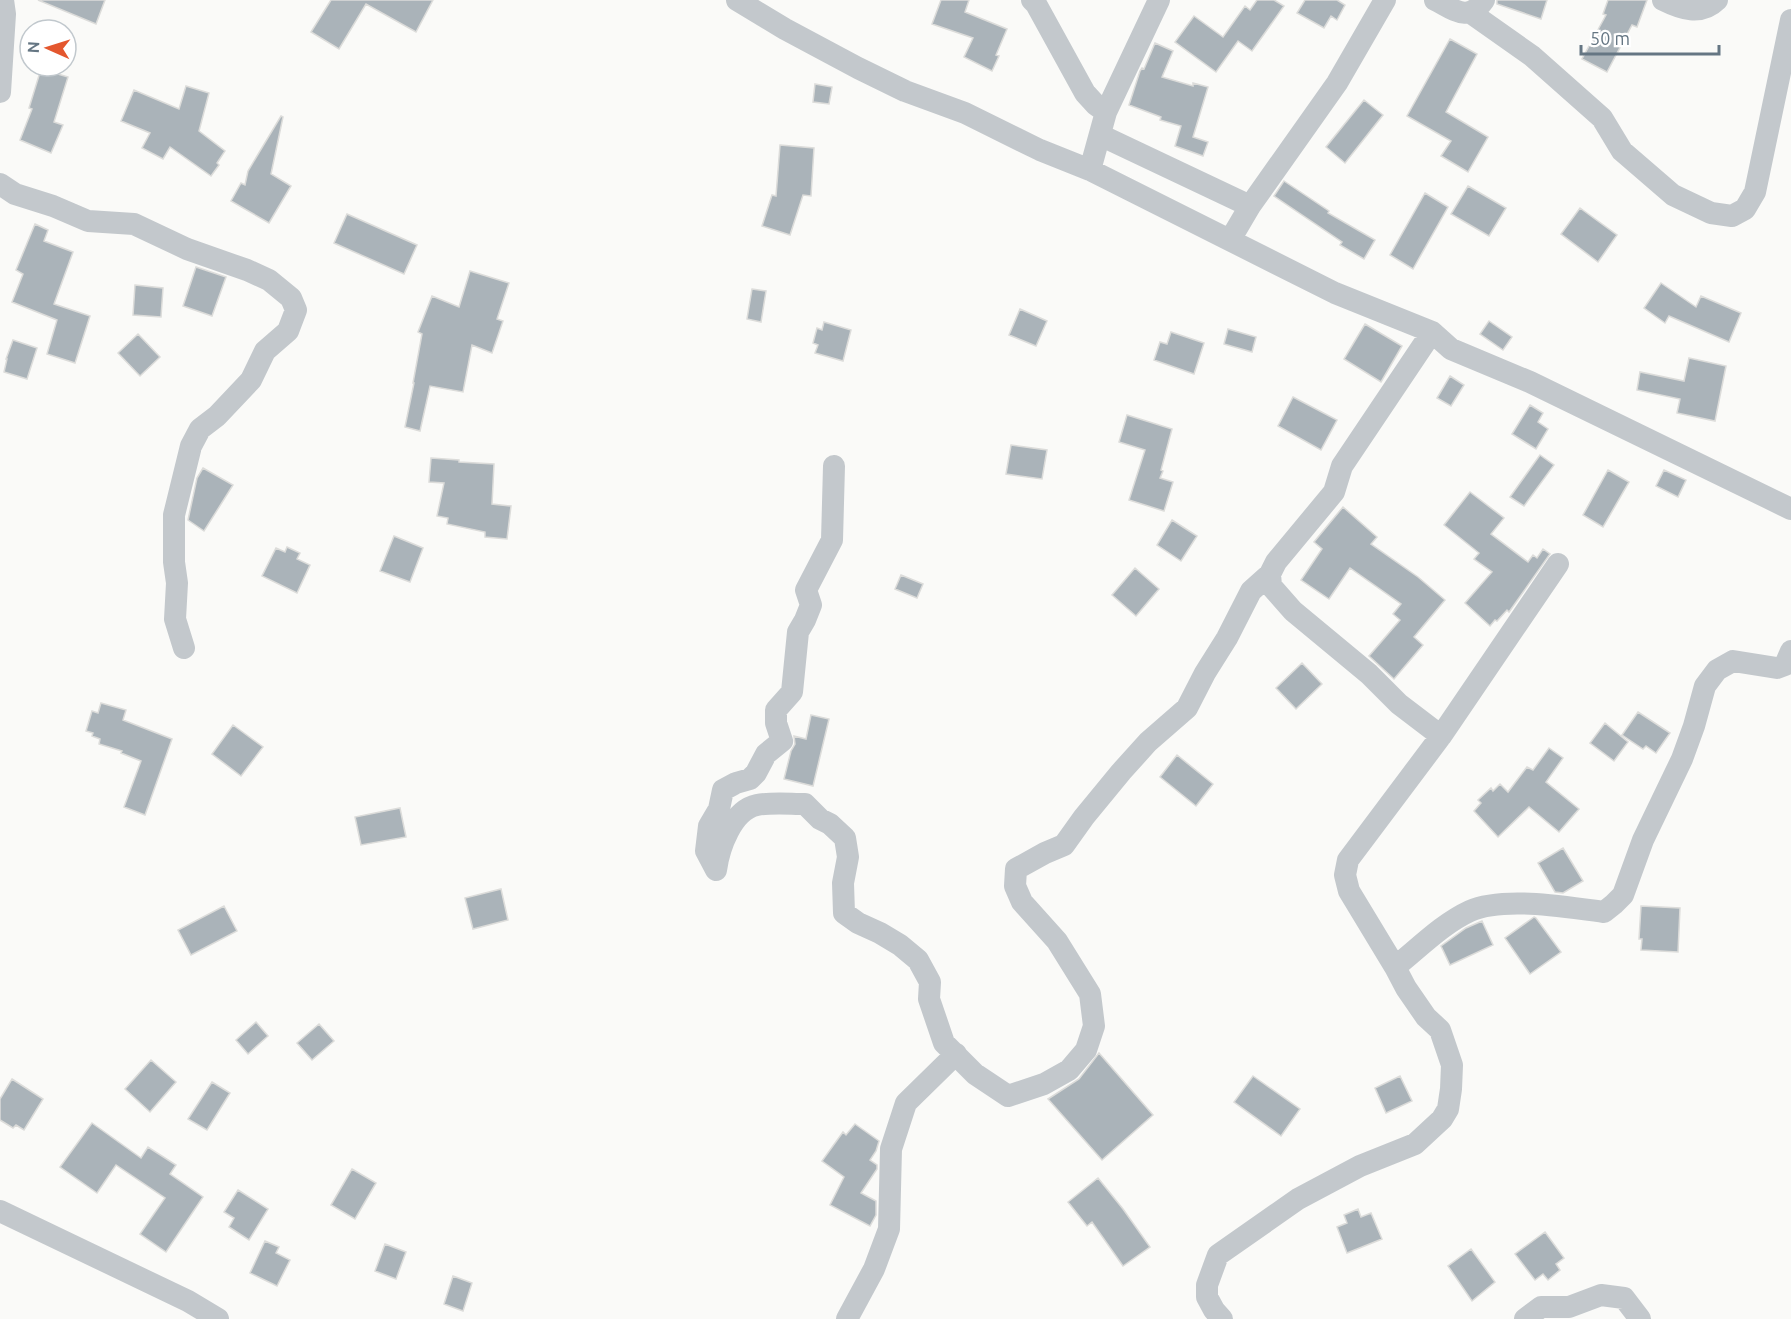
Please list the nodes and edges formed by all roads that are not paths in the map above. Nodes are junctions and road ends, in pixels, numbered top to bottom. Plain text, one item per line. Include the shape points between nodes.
1 (3, 0) edge
2 (737, 0) edge
3 (1032, 0) edge
4 (1159, 0) edge
5 (1385, 0) edge
6 (1436, 0) edge
7 (1664, 0) edge
8 (1717, 0) edge
9 (1477, 6) edge
10 (1791, 20) edge
11 (0, 92) edge
12 (1106, 112) junction
13 (1100, 135) junction
14 (1090, 170) junction
15 (0, 184) edge
16 (1250, 206) junction
17 (1230, 240) junction
18 (1432, 332) junction
19 (834, 466) dead end
20 (1791, 510) edge
21 (1558, 564) dead end
22 (1270, 574) junction
23 (184, 648) dead end
24 (1791, 651) edge
25 (1442, 736) junction
26 (1395, 967) junction
27 (956, 1054) junction
28 (0, 1211) edge
29 (218, 1319) edge
30 (847, 1319) edge
31 (1222, 1319) edge
32 (1525, 1319) edge
33 (1640, 1319) edge

1 - 11 street
2 - 14 street via 905,91 965,113
3 - 12 street via 1085,93
4 - 12 street
5 - 16 street via 1337,83
6 - 9 street via 1460,13
7 - 8 street via 1679,8 1696,10
9 - 10 street via 1602,118 1623,151 1673,195 1711,213 1732,216 1745,209 1755,192
12 - 13 street
13 - 14 street
13 - 16 street
14 - 17 street
15 - 23 street via 15,194 88,221 134,224 187,249 247,270 269,280 291,298 296,310 288,331 265,351 251,380 200,429 191,446 174,515 175,619
16 - 17 street
17 - 18 street via 1335,293
18 - 20 street via 1451,349 1530,382
18 - 22 street via 1342,466 1334,492
19 - 27 street via 831,540 806,590 811,605 798,632 792,692 776,710 782,741 766,754 750,779 723,790 719,809 709,826 706,851 716,870 732,824 756,805 805,804 830,824 846,838 844,914 900,945 918,960 930,982 929,999 944,1043
21 - 25 street
22 - 25 street via 1271,586 1293,611 1399,704
22 - 27 street via 1251,591 1187,708 1121,772 1064,846 1016,869 1015,886 1022,902 1057,941 1090,994 1094,1026 1086,1050 1069,1070 1044,1084 1008,1096 975,1074
24 - 26 street via 1785,664 1777,668 1733,661 1717,670 1705,686 1682,759 1643,840 1623,895 1604,912 1499,904 1471,911 1445,926
25 - 26 street via 1348,860 1345,875 1349,891
26 - 31 street via 1426,1017 1440,1030 1452,1065 1448,1109 1415,1144 1360,1166 1298,1199 1218,1255 1207,1284 1207,1297
27 - 30 street via 906,1103 891,1149 889,1228 874,1269
28 - 29 street
32 - 33 street via 1541,1307 1569,1307 1601,1294 1624,1298

